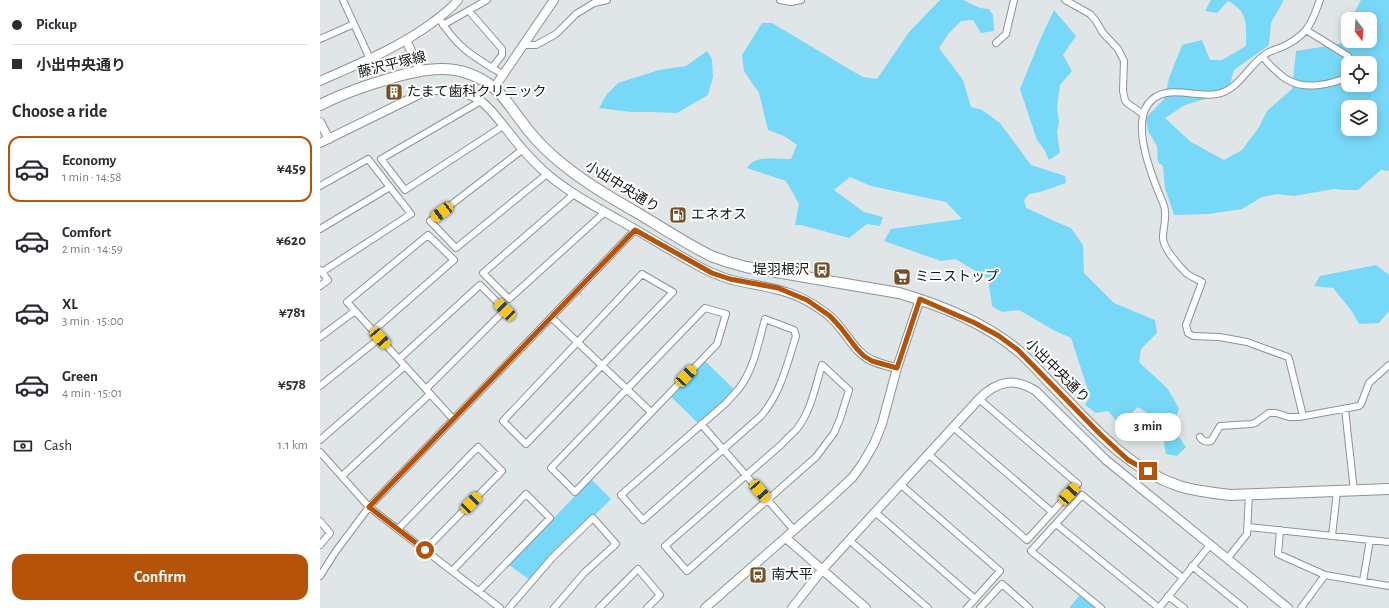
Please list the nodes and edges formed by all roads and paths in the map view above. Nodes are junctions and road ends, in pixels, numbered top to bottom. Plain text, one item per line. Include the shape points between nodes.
1 (343, 0) edge
2 (458, 0) edge
3 (487, 0) edge
4 (554, 0) edge
5 (607, 0) edge
6 (780, 0) edge
7 (801, 0) edge
8 (1014, 0) edge
9 (1065, 0) edge
10 (1320, 0) edge
11 (469, 10) junction
12 (441, 21) junction
13 (354, 24) junction
14 (1306, 30) junction
15 (320, 39) edge
16 (406, 40) junction
17 (996, 43) dead end
18 (524, 44) junction
19 (1263, 56) junction
20 (1348, 56) edge
21 (370, 59) junction
22 (492, 68) junction
23 (420, 70) junction
24 (504, 75) junction
25 (1341, 80) edge
26 (320, 81) edge
27 (494, 88) junction
28 (481, 101) junction
29 (320, 105) edge
30 (1143, 114) junction
31 (320, 122) edge
32 (503, 126) junction
33 (329, 139) junction
34 (320, 143) edge
35 (522, 150) junction
36 (547, 174) junction
37 (320, 186) edge
38 (390, 187) junction
39 (574, 194) junction
40 (605, 212) junction
41 (320, 229) edge
42 (635, 230) junction
43 (321, 271) edge
44 (320, 286) edge
45 (920, 299) junction
46 (355, 311) junction
47 (551, 317) junction
48 (373, 331) junction
49 (320, 337) edge
50 (380, 338) junction
51 (578, 342) junction
52 (399, 359) junction
53 (405, 366) junction
54 (602, 366) junction
55 (1389, 366) edge
56 (897, 368) junction
57 (320, 386) edge
58 (626, 389) junction
59 (428, 391) junction
60 (979, 399) junction
61 (1345, 409) junction
62 (651, 412) junction
63 (1303, 416) junction
64 (453, 419) junction
65 (702, 424) junction
66 (953, 427) junction
67 (1200, 437) dead end
68 (320, 440) edge
69 (724, 449) junction
70 (320, 452) edge
71 (928, 454) junction
72 (746, 474) junction
73 (342, 476) junction
74 (900, 484) junction
75 (1389, 489) edge
76 (1354, 491) junction
77 (1337, 492) junction
78 (1249, 494) junction
79 (768, 500) junction
80 (369, 507) junction
81 (874, 512) junction
82 (1052, 512) junction
83 (320, 521) edge
84 (1056, 524) junction
85 (1248, 526) junction
86 (398, 529) junction
87 (794, 530) junction
88 (1280, 530) junction
89 (1332, 536) junction
90 (786, 538) junction
91 (849, 540) junction
92 (1370, 540) junction
93 (1389, 542) edge
94 (320, 545) edge
95 (1210, 545) junction
96 (425, 550) junction
97 (1227, 559) junction
98 (1192, 566) junction
99 (822, 570) junction
100 (452, 571) junction
101 (1325, 575) junction
102 (320, 576) edge
103 (1183, 578) junction
104 (1363, 581) junction
105 (1389, 586) edge
106 (479, 591) junction
107 (1168, 596) junction
108 (975, 599) junction
109 (794, 607) edge
110 (500, 608) edge
111 (509, 608) edge
112 (554, 608) edge
113 (599, 608) edge
114 (647, 608) edge
115 (705, 608) edge
116 (866, 608) edge
117 (928, 608) edge
118 (967, 608) edge
119 (980, 608) edge
120 (1030, 608) edge
121 (1100, 608) edge
122 (1159, 608) edge
123 (1184, 608) edge
124 (1244, 608) edge
125 (1288, 608) edge
126 (1301, 608) edge

1 - 13 street
2 - 12 street
3 - 11 street
4 - 18 street
5 - 18 street via 594,3 576,14 556,34 536,45
6 - 7 street
8 - 17 street via 1006,34
9 - 30 street via 1090,14 1118,49 1124,61 1125,100
10 - 14 street
11 - 12 street
11 - 22 street via 502,49 502,55
12 - 16 street
12 - 22 street via 460,46
13 - 15 street
13 - 21 street
14 - 19 street via 1291,43
14 - 20 street
16 - 21 street
16 - 23 street
18 - 24 street
19 - 25 street via 1291,82 1305,85
19 - 30 street via 1229,90 1209,95 1176,92 1160,95 1149,104
21 - 26 street
22 - 24 street
23 - 27 main road, 藤沢平塚線 via 443,68 458,71
23 - 29 main road, 藤沢平塚線 via 354,89
24 - 27 street
27 - 45 main road, 小出中央通り via 552,156 600,191 711,256 746,267 899,293
28 - 32 street
28 - 32 street via 381,159 405,190
28 - 33 street via 455,90 426,92
30 - 63 street via 1146,159 1164,205 1166,217 1164,244 1179,266 1202,282 1186,325 1188,333 1193,336 1246,342 1288,358
31 - 33 street
32 - 35 street
33 - 34 street
35 - 36 street
35 - 36 street via 430,221 456,248
36 - 39 street
37 - 38 street via 368,159
38 - 41 street
38 - 43 street via 411,214
39 - 40 street
39 - 40 street via 483,273 509,299
40 - 42 street
42 - 47 street
42 - 56 street via 712,273 778,288 807,300 830,316 864,356
43 - 44 street via 328,280
45 - 56 street
45 - 78 main road, 小出中央通り via 999,336 1018,350 1128,460 1180,486 1230,495
46 - 48 street
46 - 48 street via 347,302 428,235 454,260
46 - 49 street
47 - 51 street
47 - 64 street
48 - 50 street
50 - 52 street
50 - 57 street
51 - 54 street
51 - 54 street via 642,274 673,292
51 - 54 street via 503,421 526,444
52 - 53 street
52 - 59 street via 480,285 505,310
53 - 59 street
53 - 68 street
54 - 58 street
55 - 61 street via 1368,383 1359,406
56 - 87 street via 882,424 863,463 852,478
58 - 62 street
58 - 62 street via 551,468 576,492
58 - 62 street via 705,308 726,314 717,344
59 - 64 street
59 - 73 street
60 - 66 street
60 - 82 street via 1078,484
60 - 95 street via 994,386 1005,383 1015,382 1036,391 1106,460
61 - 63 street
61 - 76 street
63 - 67 street via 1289,417 1269,413 1251,424 1220,426 1211,441 1203,441
64 - 80 street
65 - 69 street
65 - 69 street via 620,495 643,520
65 - 69 street via 744,381 765,320 794,330 796,336 781,382 770,405
66 - 71 street
66 - 82 street
69 - 72 street
70 - 73 street
71 - 74 street
71 - 82 street via 1027,540
72 - 79 street
72 - 79 street via 665,546 687,571
72 - 79 street via 796,429 805,416 822,365 849,390 840,419 826,446
73 - 80 street
74 - 81 street
74 - 108 street via 1000,571
75 - 76 main road, 小出中央通り
76 - 77 main road, 小出中央通り
77 - 78 main road, 小出中央通り
77 - 89 street
78 - 85 street
79 - 87 street
80 - 86 street
80 - 102 street
81 - 91 street
81 - 108 street
83 - 94 street via 330,533
84 - 103 street via 1082,495
84 - 121 street via 1031,551
84 - 122 street
85 - 88 street
85 - 97 street via 1247,534
86 - 96 street
86 - 96 street via 478,447 502,471
87 - 90 street
88 - 89 street
88 - 101 street via 1278,554
89 - 92 street
90 - 99 street
90 - 115 street
91 - 99 street
91 - 117 street
92 - 93 street
92 - 104 street
95 - 97 street
95 - 98 street
96 - 100 street
97 - 125 street
98 - 103 street
98 - 124 street
99 - 109 street
99 - 116 street
100 - 106 street
100 - 106 street via 526,494 550,518
101 - 104 street
101 - 126 street
103 - 107 street
104 - 105 street
106 - 110 street
107 - 122 street
107 - 123 street
108 - 118 street
111 - 112 street via 552,558 593,518 616,544 584,573
113 - 114 street via 638,569 660,595
119 - 120 street via 1002,584

